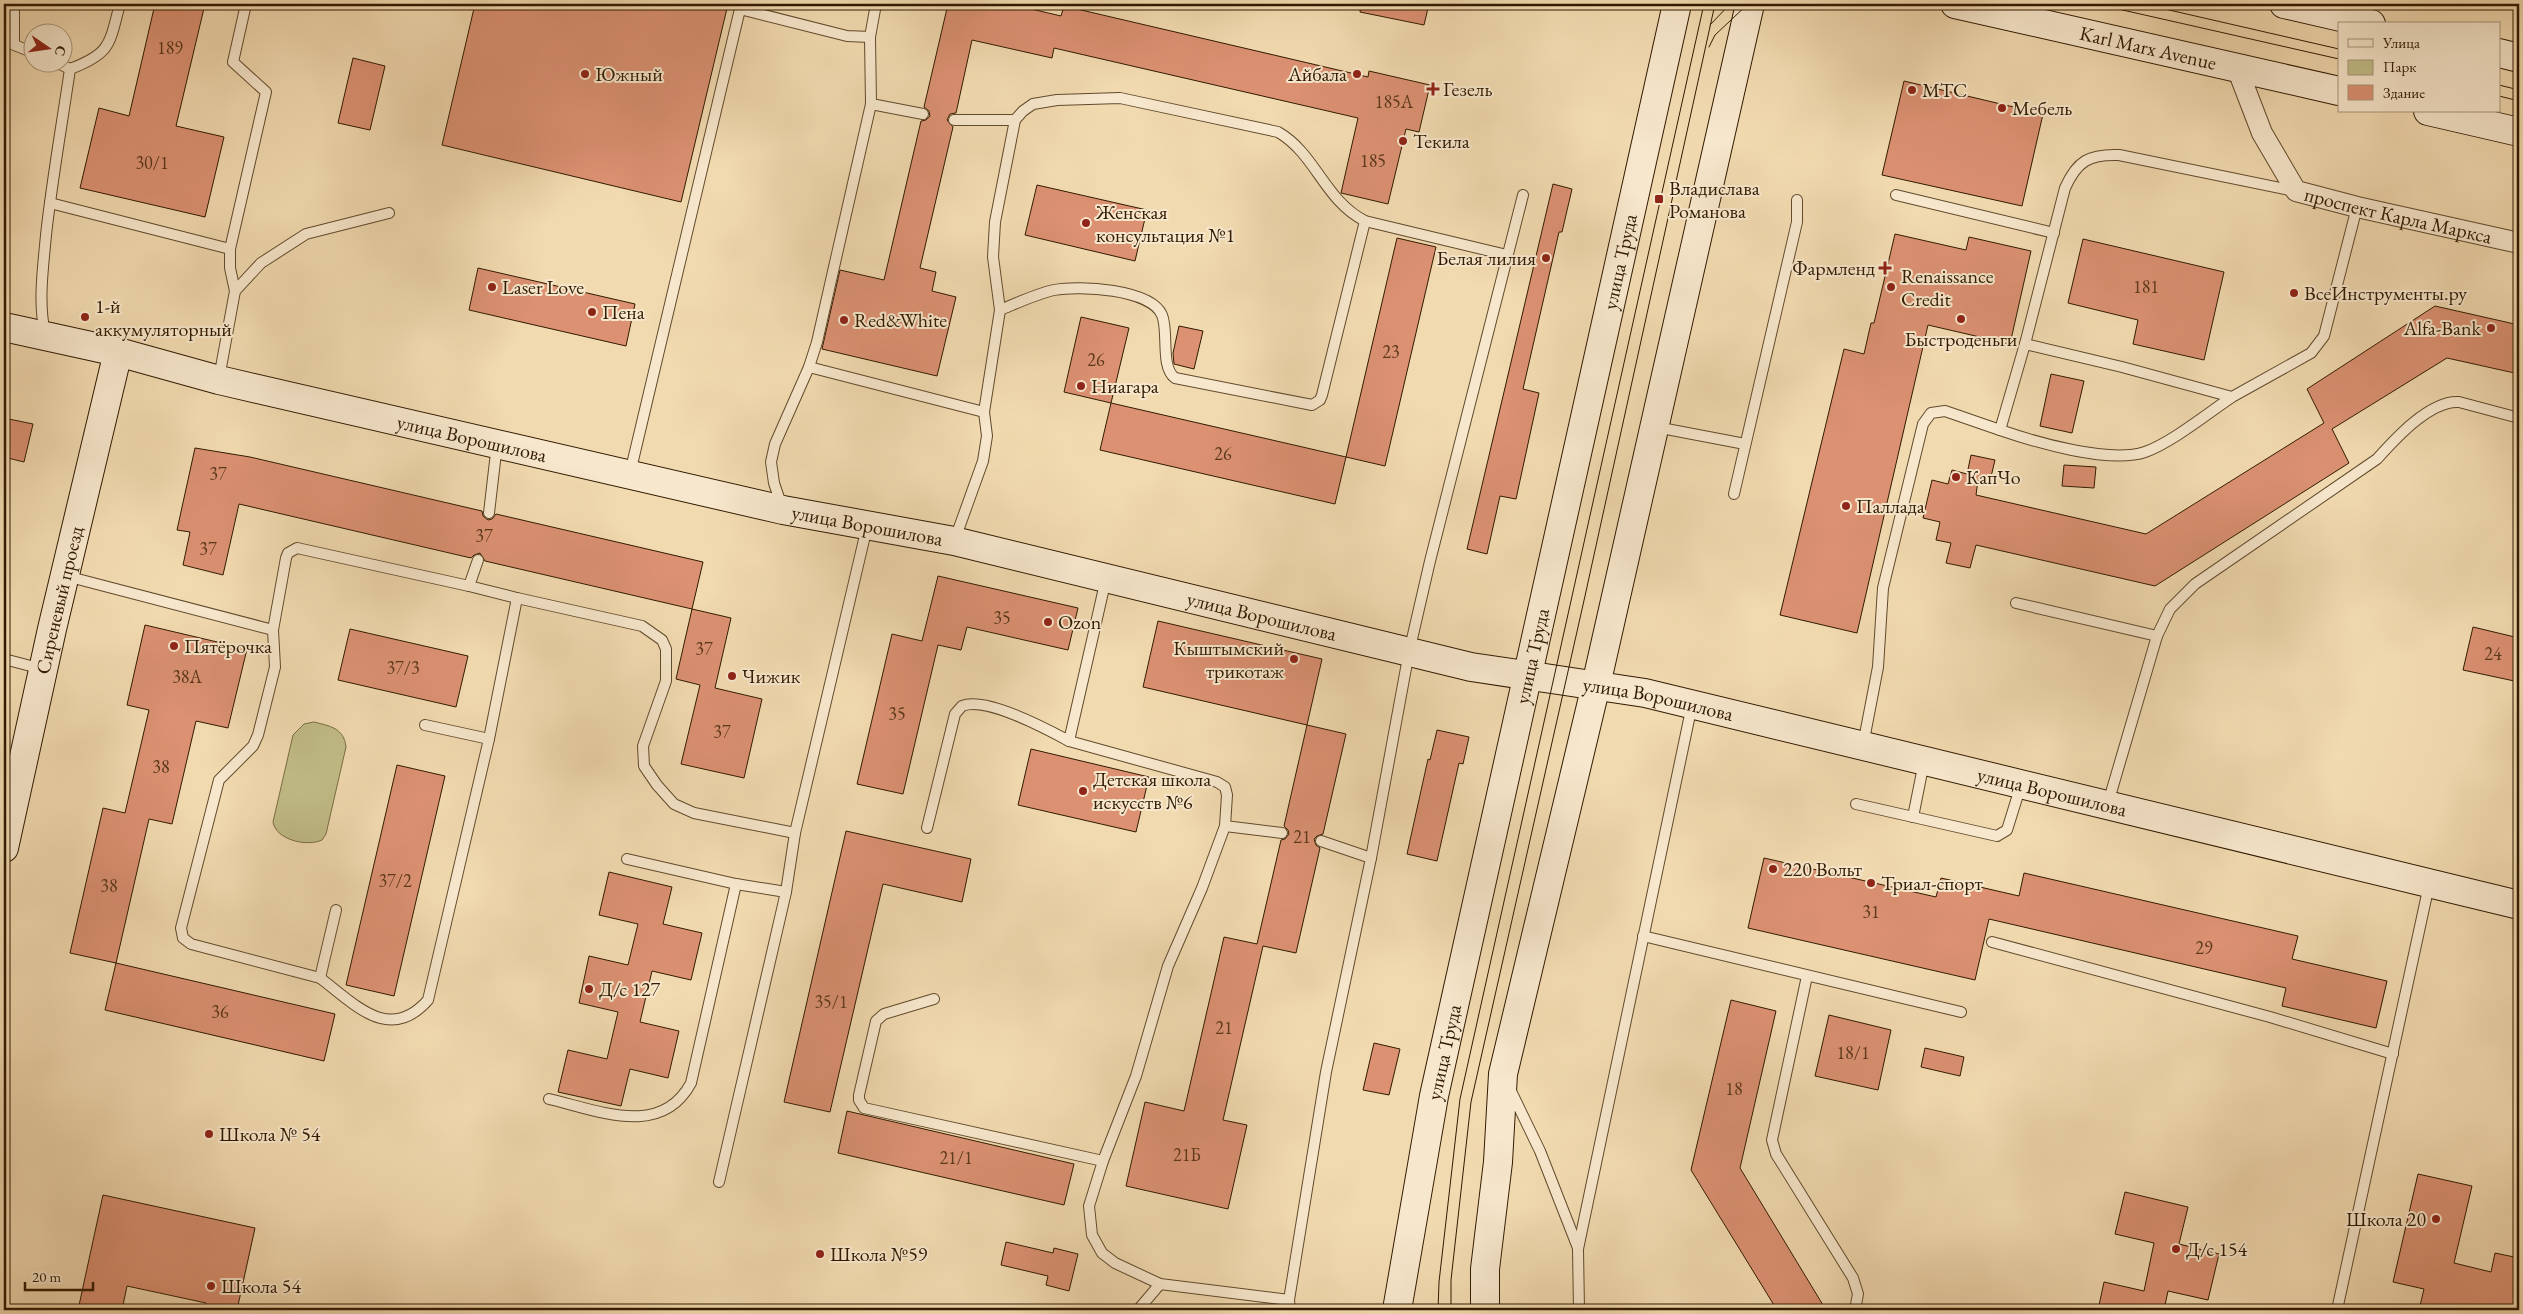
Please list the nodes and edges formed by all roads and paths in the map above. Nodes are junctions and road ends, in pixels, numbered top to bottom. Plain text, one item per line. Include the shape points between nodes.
1 (14, 4) edge
2 (120, 4) edge
3 (246, 4) edge
4 (876, 4) edge
5 (1678, 4) edge
6 (1750, 4) edge
7 (1955, 4) edge
8 (2284, 4) edge
9 (740, 7) edge
10 (2362, 22) edge
11 (870, 37) junction
12 (9, 42) edge
13 (22, 48) edge
14 (2500, 53) edge
15 (2519, 58) edge
16 (72, 68) edge
17 (2237, 68) junction
18 (70, 72) edge
19 (2338, 91) edge
20 (871, 104) junction
21 (2432, 112) edge
22 (923, 114) dead end
23 (954, 120) dead end
24 (1015, 120) junction
25 (2519, 132) edge
26 (2296, 191) junction
27 (1523, 195) dead end
28 (1896, 195) dead end
29 (1797, 200) dead end
30 (50, 203) junction
31 (2357, 207) junction
32 (389, 213) dead end
33 (1365, 221) junction
34 (2054, 233) junction
35 (2519, 243) edge
36 (230, 249) junction
37 (1507, 255) junction
38 (235, 291) junction
39 (1000, 310) junction
40 (4, 327) edge
41 (45, 336) junction
42 (2024, 344) junction
43 (118, 352) junction
44 (809, 368) junction
45 (218, 380) junction
46 (2232, 397) junction
47 (984, 412) junction
48 (2519, 418) edge
49 (1655, 427) junction
50 (2000, 430) junction
51 (498, 444) junction
52 (1746, 444) junction
53 (629, 475) junction
54 (1734, 494) dead end
55 (783, 510) junction
56 (489, 513) dead end
57 (867, 527) junction
58 (954, 541) junction
59 (478, 560) dead end
60 (65, 576) junction
61 (1106, 578) junction
62 (469, 586) junction
63 (517, 598) junction
64 (2016, 603) dead end
65 (273, 630) junction
66 (2158, 636) junction
67 (1409, 652) junction
68 (4, 659) edge
69 (44, 670) junction
70 (1527, 675) junction
71 (1596, 685) junction
72 (1692, 704) junction
73 (425, 725) dead end
74 (490, 739) junction
75 (1069, 741) junction
76 (1863, 746) junction
77 (1924, 761) junction
78 (2022, 784) junction
79 (1856, 804) dead end
80 (2107, 805) junction
81 (1913, 817) junction
82 (1226, 826) junction
83 (926, 828) dead end
84 (795, 833) junction
85 (1282, 833) dead end
86 (1322, 841) dead end
87 (4, 848) edge
88 (1371, 858) junction
89 (627, 859) dead end
90 (736, 884) junction
91 (2430, 884) junction
92 (786, 892) junction
93 (2519, 905) edge
94 (336, 910) dead end
95 (1643, 936) junction
96 (1992, 942) dead end
97 (1807, 976) junction
98 (320, 978) junction
99 (934, 999) dead end
100 (1961, 1012) dead end
101 (2393, 1054) junction
102 (1503, 1074) junction
103 (549, 1099) dead end
104 (1103, 1161) junction
105 (719, 1182) dead end
106 (1578, 1249) junction
107 (1160, 1284) junction
108 (1289, 1305) edge
109 (1138, 1310) edge
110 (1397, 1310) edge
111 (1485, 1310) edge
112 (1579, 1310) edge
113 (1855, 1310) edge
114 (2337, 1310) edge

1 - 12 lane
2 - 16 lane via 107,46 99,56
3 - 36 lane via 233,62 266,92
4 - 11 lane
5 - 70 main road, улица Труда
6 - 49 main road
7 - 17 main road, Karl Marx Avenue
8 - 10 main road
9 - 11 lane via 847,36
9 - 53 lane
11 - 20 lane
12 - 13 lane
14 - 15 main road
17 - 19 main road, Karl Marx Avenue
17 - 26 street, проспект Карла Маркса via 2262,133
18 - 30 lane
20 - 22 lane
20 - 44 lane
21 - 25 main road
23 - 24 lane
24 - 33 lane via 1033,104 1120,98 1278,132 1294,141 1338,202
24 - 39 lane via 995,222 993,257
26 - 31 street, проспект Карла Маркса
26 - 34 lane via 2101,154 2085,160 2072,172
27 - 37 lane
28 - 34 lane
29 - 52 lane via 1797,222
30 - 36 lane
30 - 41 lane via 40,310
31 - 35 street, проспект Карла Маркса
31 - 46 lane via 2321,343 2311,353
32 - 38 lane via 306,234 261,264
33 - 37 lane
33 - 39 lane via 1322,396 1312,406 1175,378 1168,368 1162,316 1146,299 1088,287 1054,290
34 - 42 lane
36 - 38 lane
37 - 67 lane
38 - 45 lane
39 - 47 lane
40 - 41 main road, улица Ворошилова
41 - 43 main road, улица Ворошилова
42 - 46 lane
42 - 50 lane
43 - 45 main road, улица Ворошилова
43 - 60 main road, Сиреневый проезд
44 - 47 lane
44 - 55 lane via 775,444 771,462
45 - 51 main road, улица Ворошилова
46 - 50 lane via 2159,445 2130,455 2048,446
47 - 58 lane via 987,436 983,461
48 - 66 lane via 2459,402 2439,406 2400,432 2377,459 2195,584 2170,609
49 - 52 lane
49 - 71 main road
50 - 76 lane via 1938,410 1923,424 1884,588 1878,667
51 - 53 main road, улица Ворошилова
51 - 56 lane
52 - 54 lane
53 - 55 main road, улица Ворошилова
55 - 57 main road, улица Ворошилова
57 - 58 main road, улица Ворошилова
57 - 84 lane
58 - 61 main road, улица Ворошилова
59 - 62 lane
60 - 65 lane
60 - 69 main road, Сиреневый проезд
61 - 67 main road, улица Ворошилова
61 - 75 lane
62 - 63 lane
62 - 65 lane via 297,548 286,558
63 - 74 lane
63 - 84 lane via 642,626 654,632 666,649 666,681 643,746 644,766 657,785 674,804 694,813
64 - 66 lane
65 - 98 lane via 275,667 258,735 253,746 219,780 181,933 191,944
66 - 80 lane
67 - 70 main road, улица Ворошилова via 1471,667
67 - 88 lane
68 - 69 lane
69 - 87 main road, Сиреневый проезд
70 - 71 main road, улица Ворошилова
70 - 110 main road, улица Труда via 1434,1096
71 - 72 main road, улица Ворошилова
71 - 102 main road
72 - 76 main road, улица Ворошилова
72 - 95 lane
73 - 74 lane
74 - 98 lane via 428,1000 407,1018 388,1021 359,1007
75 - 82 lane via 1222,784 1227,795
75 - 83 lane via 1021,716 972,704 962,706 956,714
76 - 77 main road, улица Ворошилова
77 - 78 main road, улица Ворошилова
77 - 81 lane
78 - 80 main road, улица Ворошилова
78 - 81 lane via 2007,830 1997,836
79 - 81 lane
80 - 91 main road, улица Ворошилова
82 - 85 lane
82 - 104 lane via 1168,966 1136,1076
84 - 92 lane
86 - 88 lane
88 - 108 lane via 1326,1072
89 - 90 lane
90 - 92 lane
90 - 103 lane via 691,1083 685,1094 658,1114 643,1117 626,1117
91 - 93 main road, улица Ворошилова
91 - 101 lane
92 - 105 lane
94 - 98 lane
95 - 97 lane
95 - 106 lane
96 - 101 lane via 2270,1017
97 - 100 lane
97 - 113 lane via 1772,1140 1776,1154 1853,1278 1858,1294
99 - 104 lane via 884,1014 876,1021 859,1095 864,1108
101 - 114 lane
102 - 106 lane via 1540,1151
102 - 111 main road via 1498,1162 1485,1269
104 - 107 lane via 1089,1206 1092,1236 1108,1258
106 - 112 lane
107 - 108 lane
107 - 109 lane

